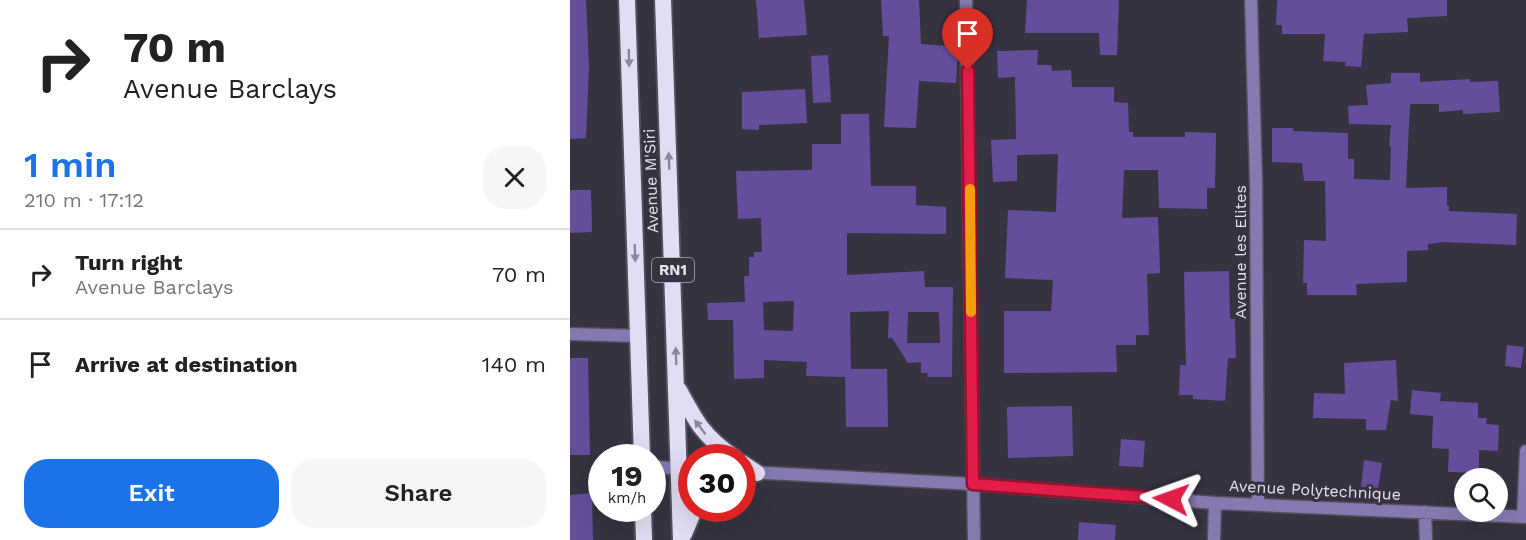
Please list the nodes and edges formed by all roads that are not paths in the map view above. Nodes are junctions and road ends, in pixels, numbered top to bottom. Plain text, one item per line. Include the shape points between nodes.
1 (627, 0) edge
2 (663, 0) edge
3 (966, 0) edge
4 (1251, 0) edge
5 (570, 333) edge
6 (638, 336) junction
7 (677, 386) junction
8 (642, 444) edge
9 (683, 444) edge
10 (716, 444) edge
11 (1526, 451) edge
12 (756, 469) edge
13 (973, 484) junction
14 (1215, 502) junction
15 (1258, 504) junction
16 (1425, 512) junction
17 (1524, 517) edge
18 (643, 522) edge
19 (682, 522) edge
20 (689, 522) edge
21 (644, 540) edge
22 (681, 540) edge
23 (974, 540) edge
24 (1214, 540) edge
25 (1426, 540) edge

1 -> 6 highway, Avenue M'Siri / RN1
7 -> 2 highway, Avenue M'Siri / RN1
3 - 13 street
4 - 15 street, Avenue les Elites
5 - 6 street
6 - 8 highway, Avenue M'Siri / RN1
7 - 9 highway, Avenue M'Siri / RN1
10 -> 7 highway via 696,422
11 - 17 street
12 - 13 street, Avenue Polytechnique
13 - 14 street, Avenue Polytechnique
13 - 23 street
14 - 15 street, Avenue Polytechnique
14 - 24 street
15 - 16 street, Avenue Polytechnique
16 - 17 street, Avenue Polytechnique
16 - 25 street
18 - 21 highway
19 - 22 highway, Avenue M'Siri / RN1
20 - 22 highway

